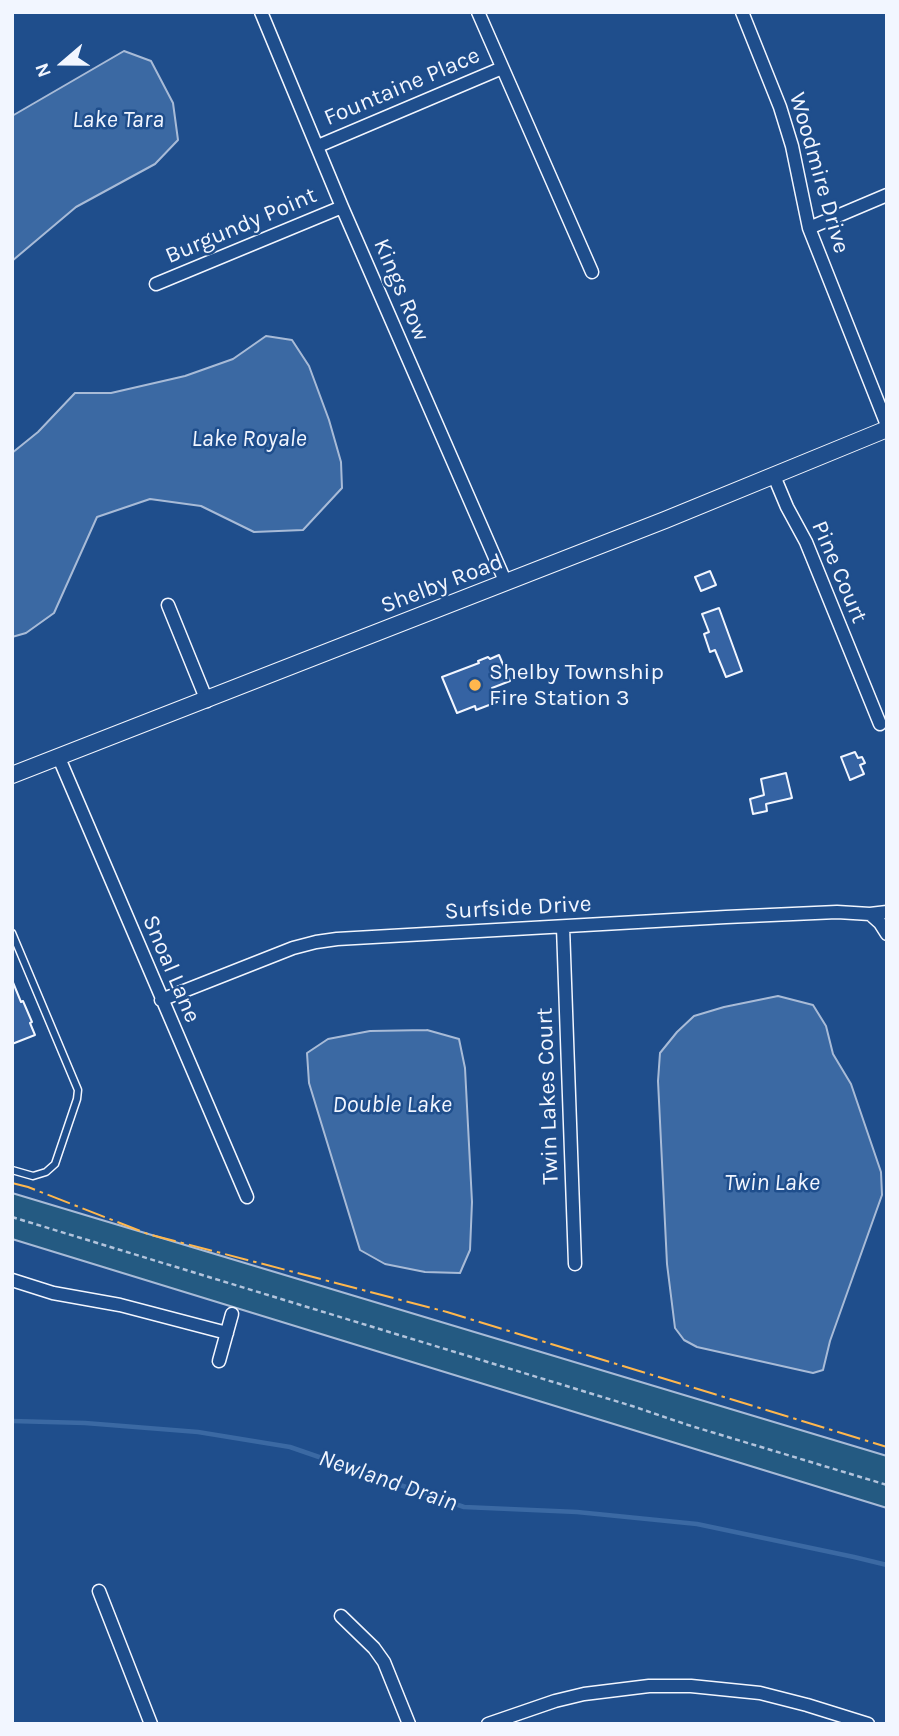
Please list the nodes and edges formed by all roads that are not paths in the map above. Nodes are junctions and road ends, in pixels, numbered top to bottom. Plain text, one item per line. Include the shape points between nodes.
1 (261, 12) edge
2 (478, 12) edge
3 (741, 12) edge
4 (502, 68) junction
5 (318, 146) junction
6 (887, 195) edge
7 (342, 206) junction
8 (809, 228) junction
9 (592, 272) dead end
10 (156, 284) dead end
11 (887, 427) edge
12 (774, 476) junction
13 (506, 583) junction
14 (168, 605) dead end
15 (207, 701) junction
16 (880, 724) dead end
17 (59, 758) junction
18 (12, 775) edge
19 (887, 912) edge
20 (870, 914) junction
21 (563, 927) junction
22 (12, 933) edge
23 (887, 934) edge
24 (161, 1000) junction
25 (12, 1170) edge
26 (247, 1196) dead end
27 (575, 1264) dead end
28 (12, 1280) edge
29 (232, 1314) dead end
30 (227, 1333) junction
31 (219, 1361) dead end
32 (99, 1591) dead end
33 (341, 1616) dead end
34 (151, 1724) edge
35 (409, 1724) edge
36 (488, 1724) edge
37 (868, 1724) edge

1 - 5 street, Kings Row
2 - 4 street
3 - 8 street, Woodmire Drive via 780,107
4 - 5 street, Fountaine Place
4 - 9 street
5 - 7 street, Kings Row
6 - 8 street
7 - 10 street, Burgundy Point
7 - 13 street, Kings Row
8 - 11 street, Woodmire Drive
11 - 12 street, Shelby Road
12 - 13 street, Shelby Road
12 - 16 street, Pine Court
13 - 15 street, Shelby Road
14 - 15 street
15 - 17 street, Shelby Road
17 - 18 street, Shelby Road
17 - 24 street, Snoal Lane
19 - 20 street, Surfside Drive
20 - 21 street, Surfside Drive
20 - 23 street
21 - 24 street, Surfside Drive via 316,942
21 - 27 street, Twin Lakes Court
22 - 25 lane via 78,1090 55,1164 33,1176
24 - 26 street, Snoal Lane
28 - 30 street
29 - 30 street
30 - 31 street
32 - 34 street
33 - 35 street via 384,1662
36 - 37 street via 555,1701 649,1686 760,1693

